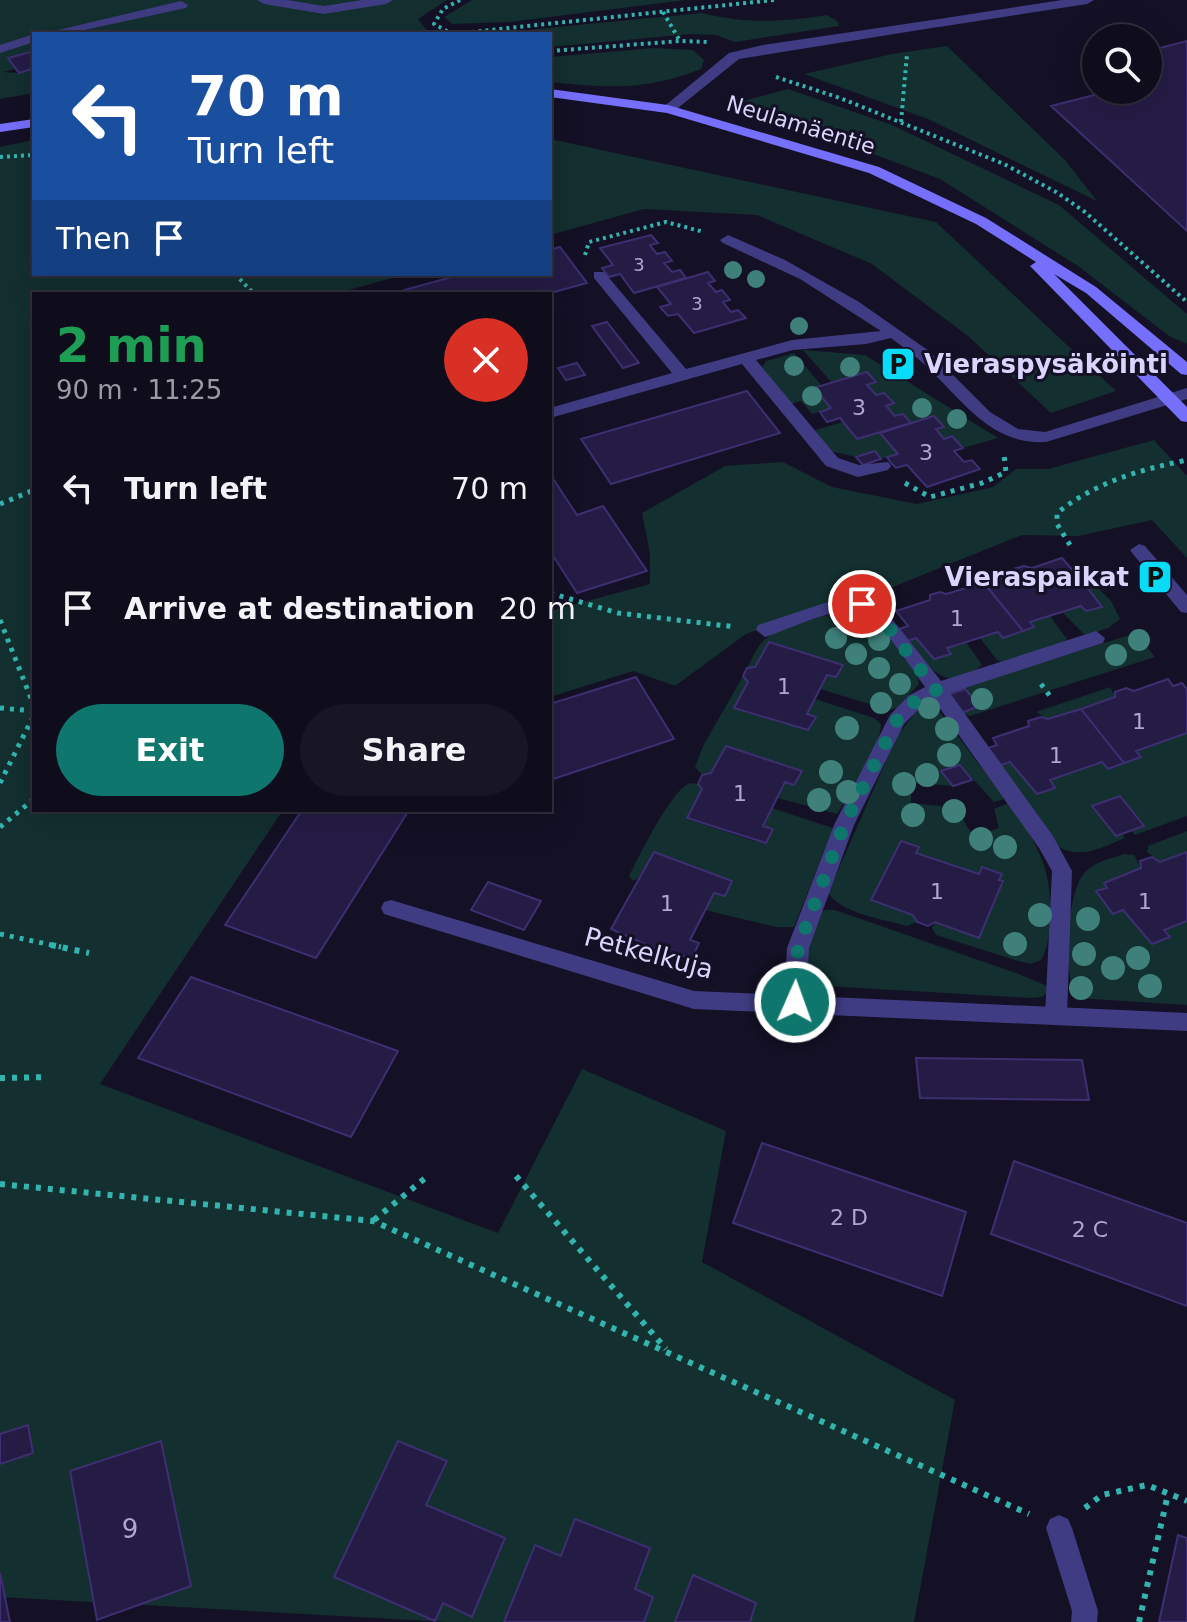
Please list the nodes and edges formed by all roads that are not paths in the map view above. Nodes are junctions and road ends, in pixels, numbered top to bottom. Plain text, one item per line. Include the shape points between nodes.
1 (264, 0) edge
2 (386, 0) edge
3 (1087, 0) edge
4 (181, 5) dead end
5 (57, 32) edge
6 (32, 39) edge
7 (0, 49) edge
8 (552, 93) edge
9 (668, 109) junction
10 (32, 123) edge
11 (0, 128) edge
12 (728, 240) road end
13 (1022, 249) junction
14 (599, 275) road end
15 (891, 333) junction
16 (746, 359) junction
17 (1187, 370) edge
18 (684, 377) junction
19 (1187, 393) edge
20 (1169, 399) junction
21 (552, 412) edge
22 (1187, 417) edge
23 (882, 466) road end
24 (1139, 550) dead end
25 (1187, 607) edge
26 (765, 630) road end
27 (1096, 638) dead end
28 (936, 690) junction
29 (391, 908) dead end
30 (795, 1002) junction
31 (1056, 1016) junction
32 (1187, 1022) edge
33 (1059, 1528) road end
34 (1084, 1622) edge

1 - 2 street via 324,10
3 - 9 street via 734,56
4 - 5 street
6 - 7 street
8 - 9 street, Neulamäentie
9 - 13 street, Neulamäentie via 874,170 981,221
10 - 11 street
12 - 15 street via 810,279
13 - 17 street, Neulamäentie via 1091,290
13 - 20 street, Neulamäentie
14 - 18 street
15 - 16 street via 849,343 792,345
15 - 20 street via 925,357 980,412 1015,435 1046,437
16 - 18 street
16 - 23 street via 832,462 858,471
18 - 21 street
19 - 20 street
20 - 22 street, Neulamäentie
24 - 25 street
26 - 28 street via 828,608 862,604 879,615
27 - 28 street
28 - 30 street via 915,701 897,720 844,825 798,948
28 - 31 street via 1062,871
29 - 30 street, Petkelkuja via 694,1000
30 - 31 street, Petkelkuja
31 - 32 street, Petkelkuja
33 - 34 street

